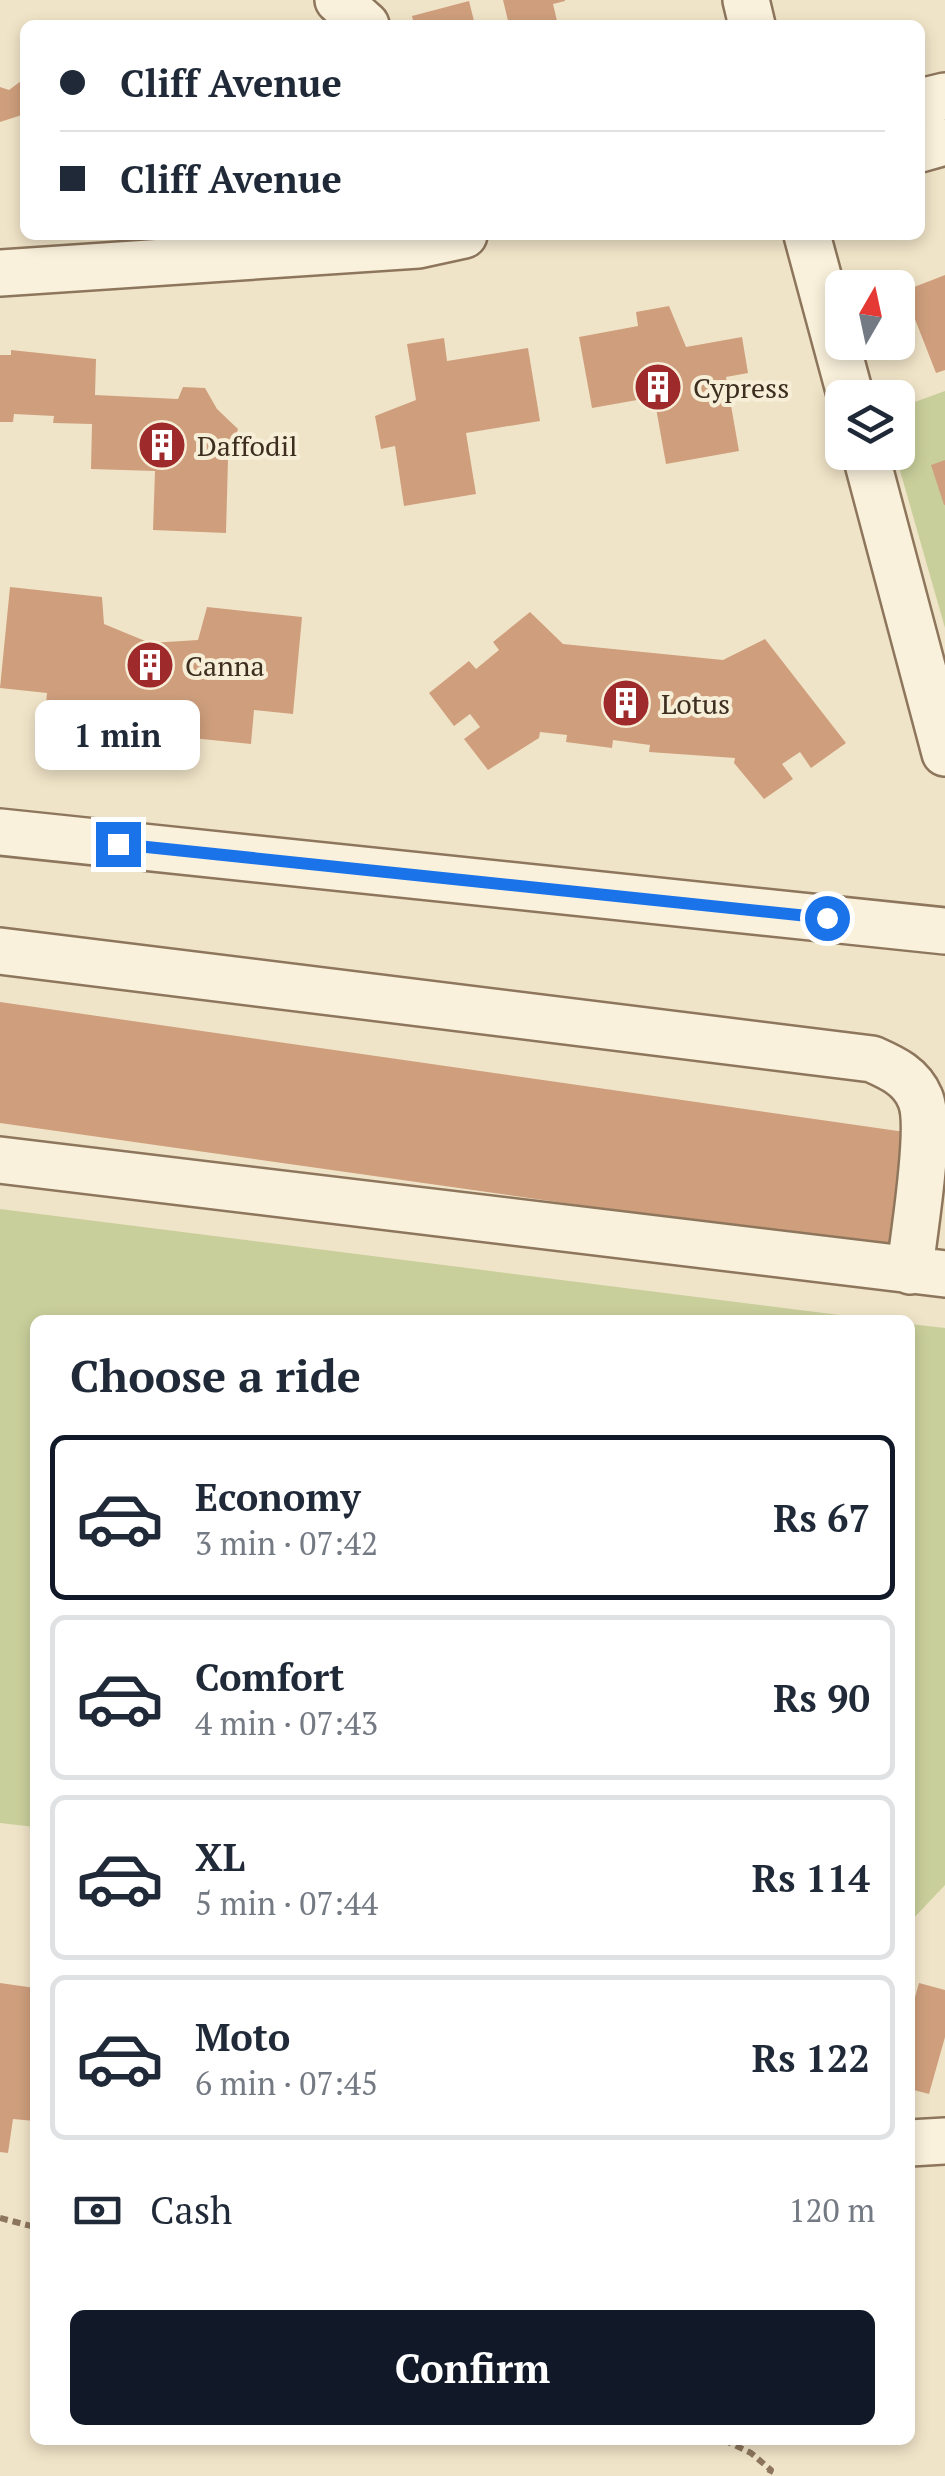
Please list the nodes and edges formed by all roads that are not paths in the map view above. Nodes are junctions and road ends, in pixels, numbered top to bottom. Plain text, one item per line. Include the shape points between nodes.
1 (338, 0) edge
2 (360, 20) edge
3 (417, 240) edge
4 (809, 240) edge
5 (0, 273) edge
6 (845, 380) edge
7 (870, 470) edge
8 (945, 753) edge
9 (0, 832) edge
10 (945, 930) edge
11 (0, 951) edge
12 (0, 1160) edge
13 (927, 1272) edge
14 (945, 2140) edge
15 (915, 2143) edge

1 - 2 street
3 - 5 street
4 - 6 street
7 - 8 street
9 - 10 street
11 - 13 street via 872,1059 902,1073 920,1098
12 - 13 street
14 - 15 street

